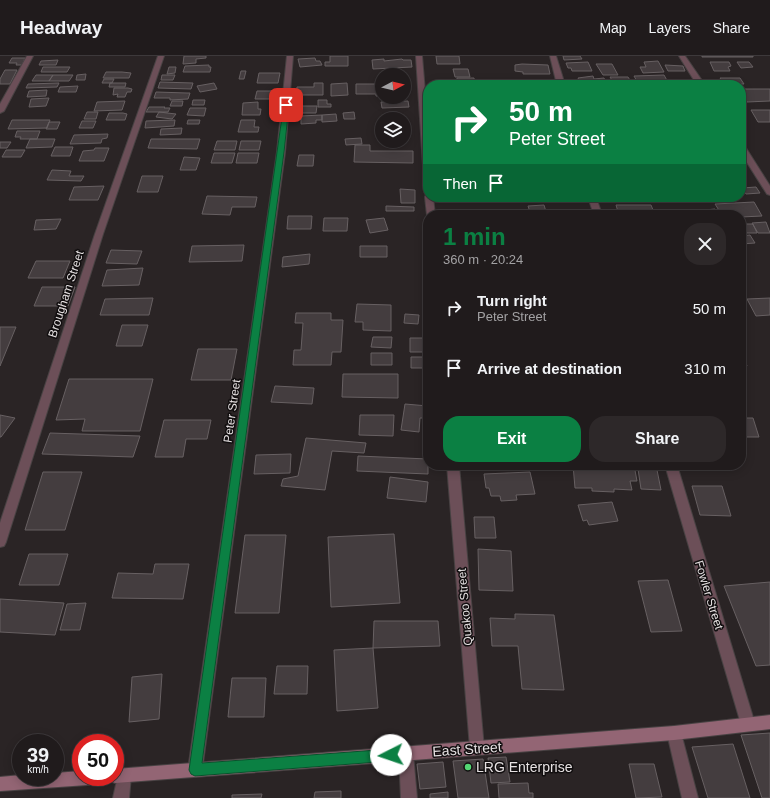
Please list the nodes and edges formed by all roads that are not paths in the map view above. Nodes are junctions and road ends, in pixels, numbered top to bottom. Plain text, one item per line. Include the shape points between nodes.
1 (30, 56) edge
2 (161, 56) edge
3 (290, 56) edge
4 (419, 56) edge
5 (553, 56) edge
6 (682, 56) edge
7 (560, 80) edge
8 (698, 80) edge
9 (0, 111) edge
10 (423, 112) edge
11 (746, 155) edge
12 (770, 192) edge
13 (453, 470) edge
14 (672, 470) edge
15 (0, 542) edge
16 (770, 722) edge
17 (748, 724) junction
18 (674, 733) junction
19 (477, 748) junction
20 (406, 754) junction
21 (195, 770) junction
22 (124, 776) edge
23 (72, 779) edge
24 (0, 784) edge
25 (120, 786) edge
26 (121, 798) edge
27 (409, 798) edge
28 (690, 798) edge

1 - 9 street
2 - 15 street, Brougham Street via 99,234
3 - 21 street, Peter Street via 281,152
4 - 10 street
5 - 7 street
6 - 8 street
11 - 12 street
13 - 19 street, Quakoo Street
14 - 17 street, Fowler Street
16 - 17 main road, East Street
17 - 18 main road, East Street
18 - 19 main road, East Street
18 - 28 street
19 - 20 main road, East Street
20 - 21 main road, East Street
20 - 27 street
21 - 22 main road, East Street
23 - 24 main road
25 - 26 street

